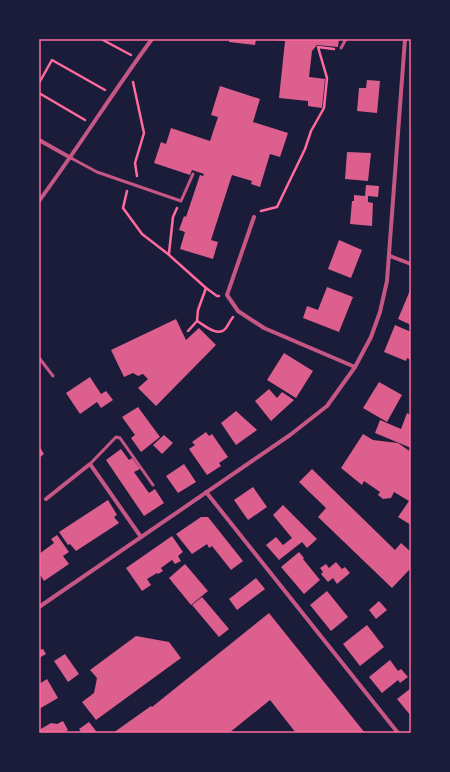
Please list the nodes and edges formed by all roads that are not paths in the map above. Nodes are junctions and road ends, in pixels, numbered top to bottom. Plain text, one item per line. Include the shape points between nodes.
1 (152, 39) edge
2 (346, 39) edge
3 (405, 39) edge
4 (341, 48) road end
5 (39, 140) edge
6 (71, 158) junction
7 (193, 174) dead end
8 (39, 201) edge
9 (254, 217) road end
10 (390, 256) junction
11 (411, 264) edge
12 (39, 359) edge
13 (355, 367) junction
14 (53, 376) dead end
15 (90, 464) junction
16 (153, 485) dead end
17 (206, 492) junction
18 (46, 499) dead end
19 (142, 537) junction
20 (39, 606) edge
21 (398, 733) edge

1 - 6 street
2 - 4 lane
3 - 10 street
5 - 6 street
6 - 7 lane via 97,172 181,200
6 - 8 street
9 - 13 street via 227,295 238,311 264,328
10 - 11 street
10 - 13 street via 380,312 371,337
12 - 14 lane
13 - 17 street via 327,406 290,435
15 - 16 lane via 116,437 120,438
15 - 18 street
15 - 19 street
17 - 19 street
17 - 21 street
19 - 20 street

